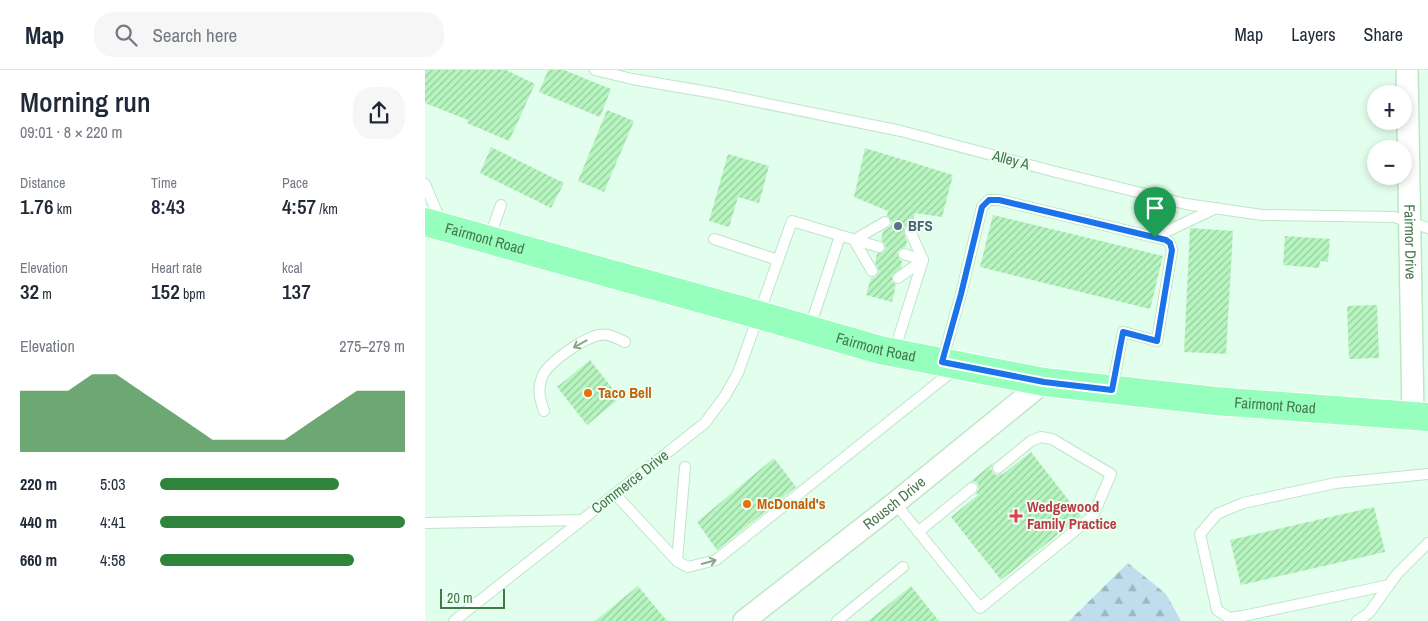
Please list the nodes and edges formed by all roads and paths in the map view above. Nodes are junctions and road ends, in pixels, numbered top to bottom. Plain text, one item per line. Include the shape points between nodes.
1 (595, 70) edge
2 (1407, 70) edge
3 (425, 184) edge
4 (501, 205) dead end
5 (1215, 208) junction
6 (885, 222) dead end
7 (434, 225) edge
8 (1419, 226) edge
9 (910, 231) dead end
10 (841, 236) junction
11 (1155, 238) junction
12 (714, 239) dead end
13 (489, 240) junction
14 (854, 240) junction
15 (879, 247) dead end
16 (904, 254) dead end
17 (778, 260) junction
18 (923, 260) junction
19 (873, 271) dead end
20 (898, 278) dead end
21 (759, 315) junction
22 (809, 330) junction
23 (625, 342) dead end
24 (894, 353) junction
25 (951, 364) junction
26 (1044, 382) junction
27 (1112, 390) junction
28 (544, 410) dead end
29 (1421, 416) edge
30 (685, 467) dead end
31 (997, 468) dead end
32 (1428, 474) edge
33 (972, 488) dead end
34 (615, 494) junction
35 (895, 503) junction
36 (582, 520) junction
37 (425, 523) edge
38 (918, 532) junction
39 (1428, 543) edge
40 (677, 561) junction
41 (903, 567) dead end
42 (1389, 585) junction
43 (454, 621) edge
44 (744, 621) edge
45 (837, 621) edge
46 (1357, 621) edge

1 - 5 lane, Alley A via 901,131 1055,172
2 - 8 street, Fairmor Drive
3 - 7 lane
4 - 13 lane
5 - 8 lane, Alley A via 1262,215 1394,217
5 - 11 lane
6 - 14 lane
7 - 13 main road, Fairmont Road
8 - 29 street, Fairmor Drive
9 - 18 lane
10 - 14 lane
10 - 17 lane, Commerce Drive via 791,221
10 - 22 lane
11 - 25 lane via 989,200 982,207 961,294
11 - 27 lane via 1166,240 1172,250 1157,341 1123,332
12 - 17 lane
13 - 21 main road, Fairmont Road
14 - 15 lane
14 - 19 lane
16 - 18 lane
17 - 21 lane, Commerce Drive
18 - 20 lane
18 - 24 lane
21 - 22 main road, Fairmont Road
21 - 34 lane, Commerce Drive via 738,373 705,423
22 - 24 main road, Fairmont Road
23 -> 28 lane via 611,335 599,334 560,357 543,373 539,394
24 - 25 main road, Fairmont Road
25 - 26 main road, Fairmont Road
40 -> 25 lane via 688,567 716,560 846,456
26 - 27 main road, Fairmont Road
26 - 35 street, Rousch Drive
27 - 29 main road, Fairmont Road
30 - 40 lane
31 - 38 lane via 1041,437 1052,439 1111,474 1093,516 979,608
32 - 42 lane via 1336,483 1243,503 1217,514 1200,534 1217,610 1229,618
33 - 38 lane
34 - 36 lane, Commerce Drive
34 - 40 lane
35 - 38 lane
35 - 44 street, Rousch Drive
36 - 37 lane, Commerce Drive
36 - 43 lane
39 - 42 lane
41 - 45 lane
42 - 46 lane via 1369,613

